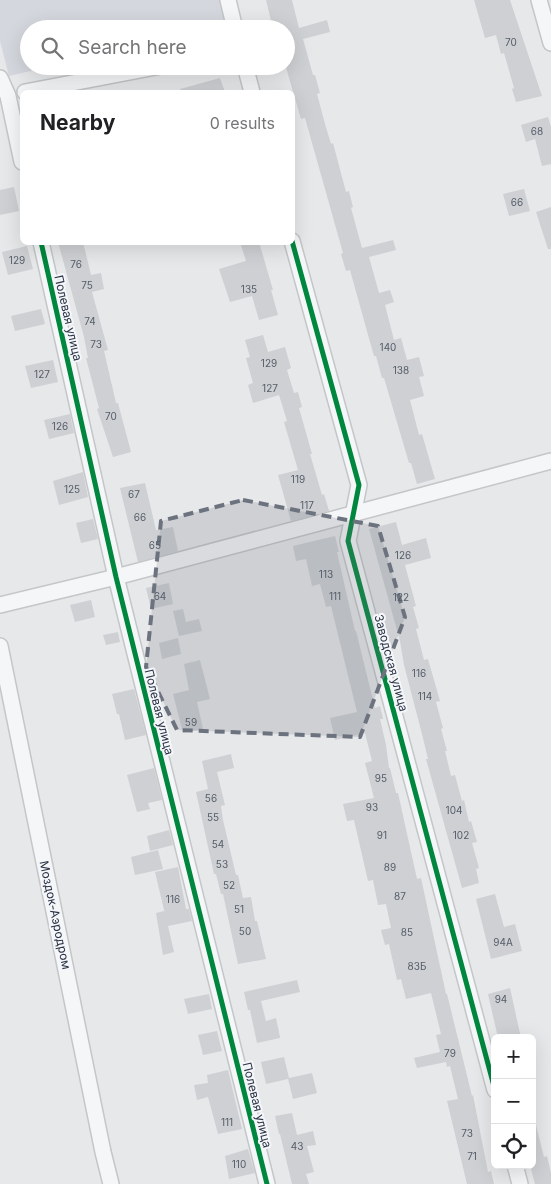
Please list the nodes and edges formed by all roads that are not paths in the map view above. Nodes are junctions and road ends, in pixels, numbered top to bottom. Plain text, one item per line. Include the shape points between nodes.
1 (228, 0) edge
2 (539, 0) edge
3 (233, 20) edge
4 (551, 43) edge
5 (115, 75) edge
6 (247, 75) edge
7 (0, 78) edge
8 (39, 90) edge
9 (251, 90) edge
10 (14, 95) edge
11 (20, 145) edge
12 (42, 245) edge
13 (293, 245) edge
14 (551, 461) edge
15 (353, 514) junction
16 (116, 577) junction
17 (0, 605) edge
18 (0, 646) edge
19 (492, 1079) edge
20 (516, 1169) edge
21 (111, 1184) edge
22 (267, 1184) edge
23 (520, 1184) edge

1 - 3 street
2 - 4 street
5 - 8 street
6 - 9 street
7 - 10 street
10 - 11 street
12 - 16 street, Полевая улица
13 - 15 street, Заводская улица via 359,485
14 - 15 street
15 - 16 street
15 - 19 street, Заводская улица via 348,541
16 - 17 street
16 - 22 street, Полевая улица
18 - 21 street, Моздок-Аэродром
20 - 23 street

